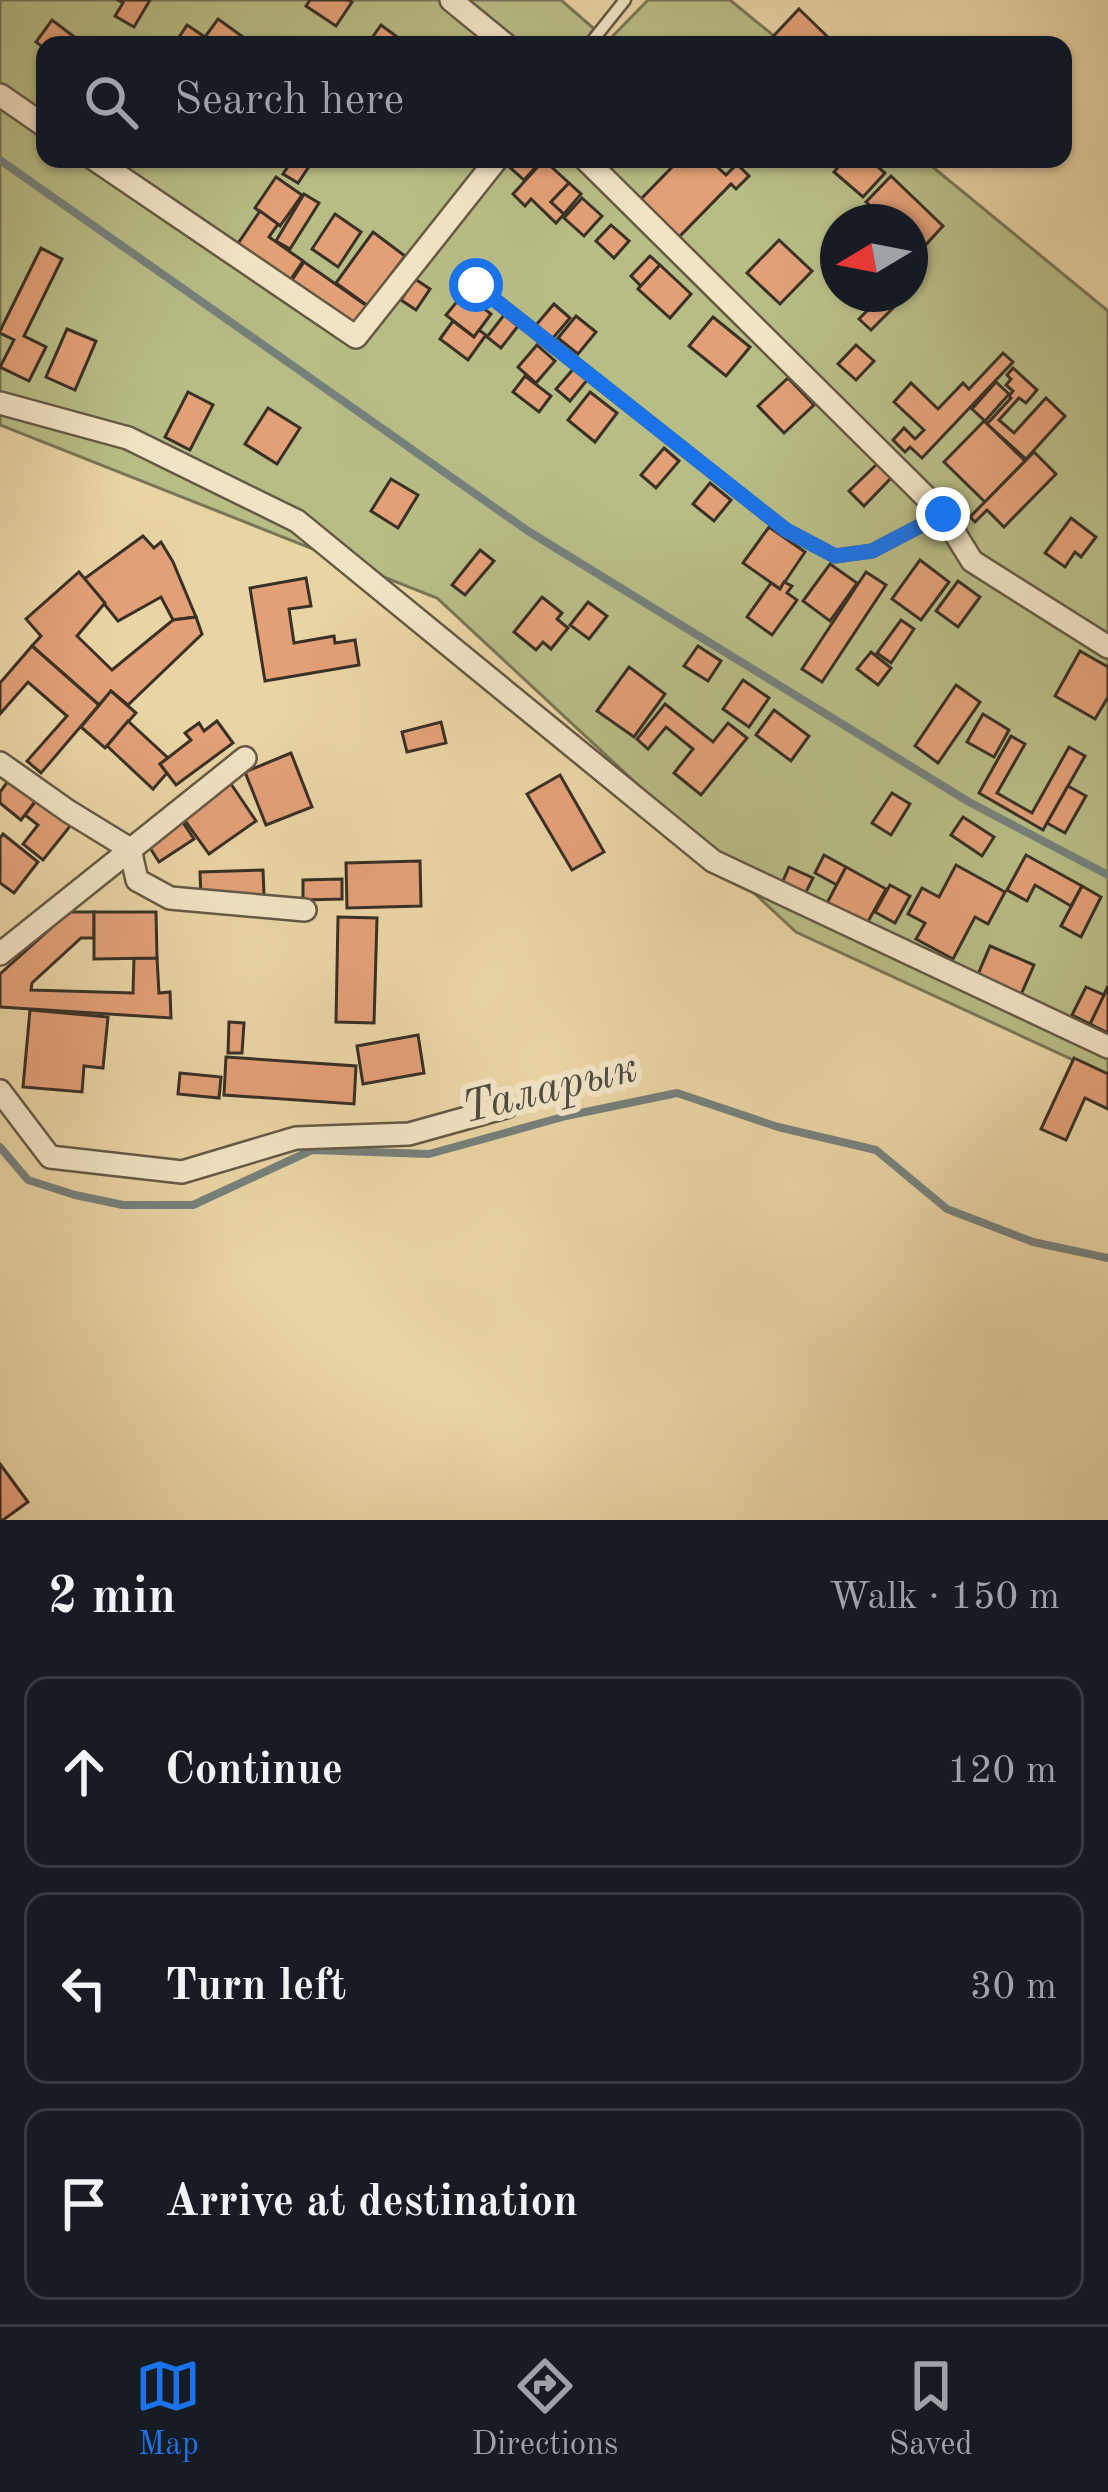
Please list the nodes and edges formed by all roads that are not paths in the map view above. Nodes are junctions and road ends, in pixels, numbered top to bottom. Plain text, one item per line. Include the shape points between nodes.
1 (451, 0) edge
2 (626, 0) edge
3 (495, 36) edge
4 (596, 36) edge
5 (0, 95) edge
6 (36, 120) edge
7 (107, 168) edge
8 (490, 168) edge
9 (594, 168) edge
10 (476, 285) dead end
11 (0, 403) edge
12 (943, 514) junction
13 (1108, 647) edge
14 (245, 758) dead end
15 (0, 763) edge
16 (130, 849) junction
17 (305, 910) dead end
18 (0, 954) edge
19 (1108, 1047) edge
20 (0, 1091) edge
21 (506, 1107) dead end

1 - 3 street
2 - 4 lane
5 - 6 street
7 - 8 street via 356,337
9 - 12 street
10 - 12 lane via 786,530 835,556 872,551
11 - 19 street via 128,438 297,520 713,862
12 - 13 street via 972,561
14 - 16 street
15 - 16 street
16 - 17 street via 137,880 170,898
16 - 18 street
20 - 21 street via 50,1157 182,1172 296,1138 409,1134

